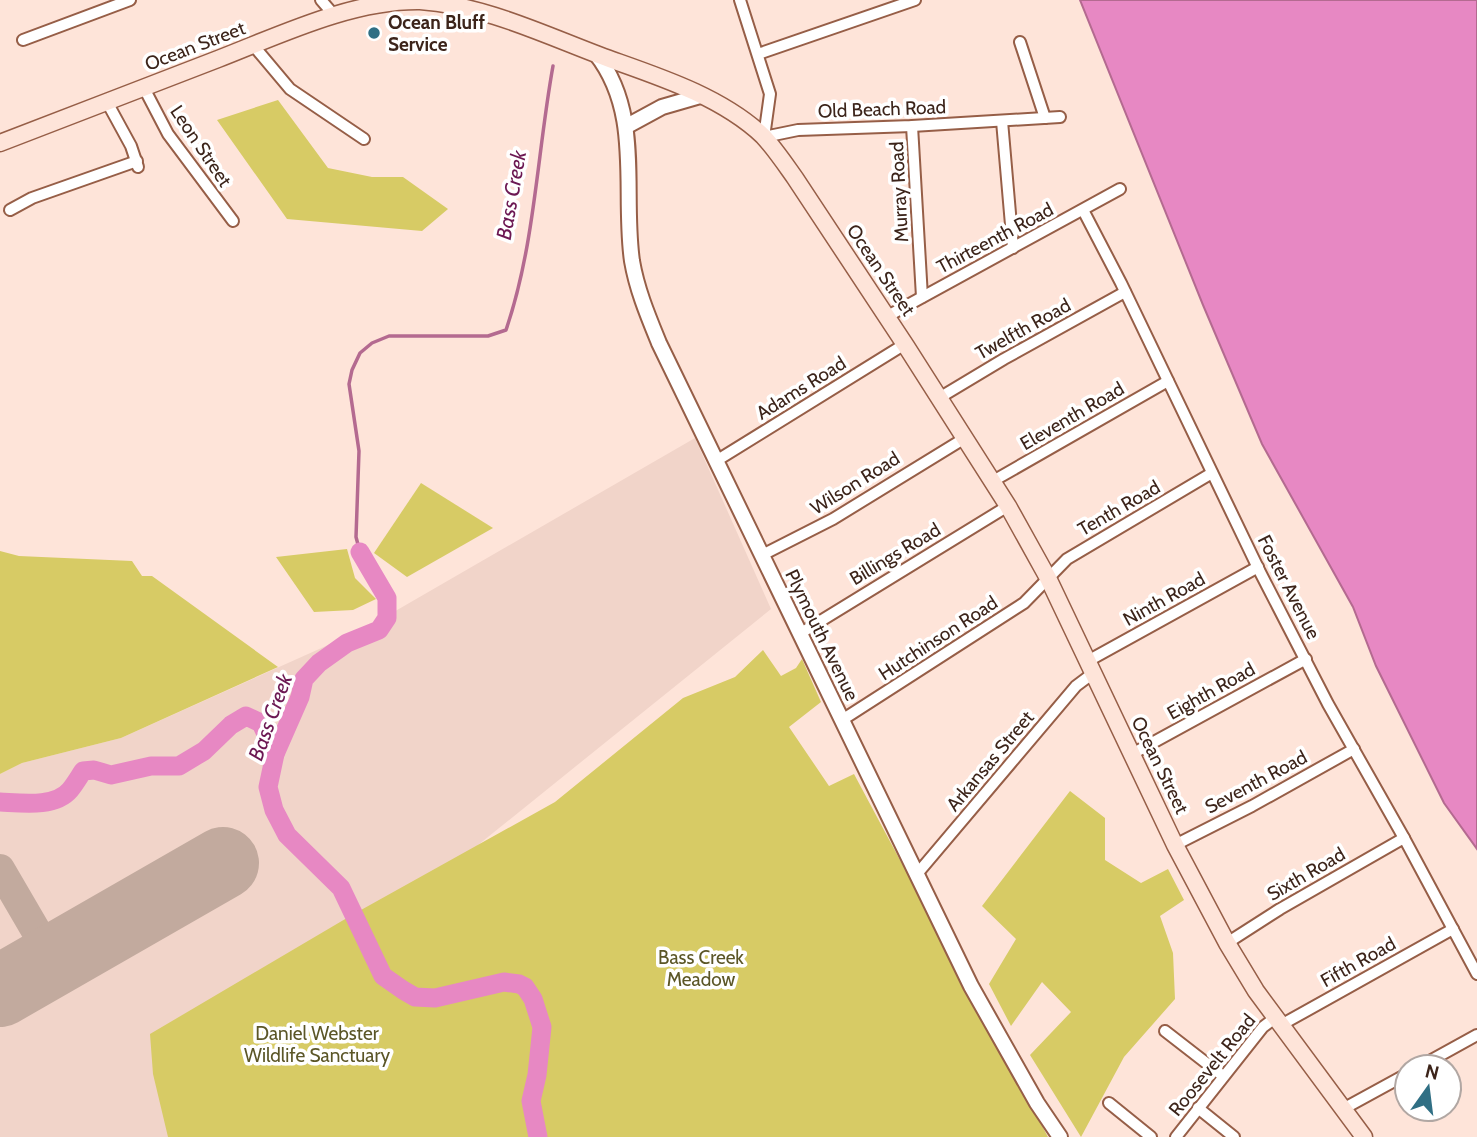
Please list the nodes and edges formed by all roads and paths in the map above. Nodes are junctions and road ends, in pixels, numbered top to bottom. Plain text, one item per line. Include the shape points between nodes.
1 (130, 0) edge
2 (321, 0) edge
3 (740, 0) edge
4 (915, 0) edge
5 (334, 15) junction
6 (23, 40) dead end
7 (1020, 42) dead end
8 (253, 45) junction
9 (596, 54) junction
10 (758, 54) junction
11 (144, 88) junction
12 (700, 96) junction
13 (107, 102) junction
14 (1060, 117) dead end
15 (1045, 118) junction
16 (1002, 121) junction
17 (627, 126) junction
18 (912, 126) junction
19 (764, 137) junction
20 (364, 139) dead end
21 (0, 143) edge
22 (1120, 189) dead end
23 (1083, 210) junction
24 (10, 211) dead end
25 (233, 221) dead end
26 (1013, 248) junction
27 (1125, 292) junction
28 (922, 297) junction
29 (886, 317) junction
30 (905, 344) junction
31 (1168, 381) junction
32 (939, 398) junction
33 (965, 438) junction
34 (716, 461) junction
35 (1212, 473) junction
36 (993, 481) junction
37 (1008, 506) junction
38 (762, 555) junction
39 (1258, 567) junction
40 (1048, 578) junction
41 (800, 633) junction
42 (1306, 659) junction
43 (1089, 668) junction
44 (842, 720) junction
45 (1354, 749) junction
46 (1132, 754) junction
47 (1404, 838) junction
48 (1175, 845) junction
49 (917, 874) junction
50 (1453, 929) junction
51 (1227, 943) junction
52 (1477, 974) edge
53 (1279, 1021) junction
54 (1165, 1031) dead end
55 (1477, 1035) edge
56 (1444, 1053) edge
57 (1223, 1076) junction
58 (1393, 1082) edge
59 (1109, 1103) dead end
60 (1198, 1108) junction
61 (1343, 1109) junction
62 (1060, 1137) edge
63 (1151, 1137) edge
64 (1176, 1137) edge
65 (1234, 1137) edge
66 (1364, 1137) edge

1 - 6 street
2 - 5 street
3 - 10 street
4 - 10 street
5 - 8 main road, Ocean Street
5 - 9 main road, Ocean Street via 383,3 435,3 499,18
7 - 15 street
8 - 11 main road, Ocean Street
8 - 20 street via 290,89
9 - 12 main road, Ocean Street
9 - 17 street, Plymouth Avenue via 611,76
10 - 19 street via 770,94
11 - 13 main road, Ocean Street
11 - 25 street, Leon Street via 168,134
12 - 17 street via 662,107
12 - 19 main road, Ocean Street
13 - 21 main road, Ocean Street
13 - 24 street via 137,164 32,198
14 - 15 street, Old Beach Road
15 - 16 street, Old Beach Road
16 - 18 street, Old Beach Road
16 - 26 street
17 - 34 street, Plymouth Avenue via 629,234 636,283 659,343
18 - 19 street, Old Beach Road via 798,130
18 - 28 street, Murray Road
19 - 29 main road, Ocean Street
22 - 23 street, Thirteenth Road
23 - 26 street, Thirteenth Road
23 - 27 street, Foster Avenue
26 - 28 street, Thirteenth Road
27 - 31 street, Foster Avenue
27 - 32 street, Twelfth Road
28 - 29 street, Thirteenth Road
29 - 30 main road, Ocean Street
30 - 32 main road, Ocean Street
30 - 34 street, Adams Road
31 - 35 street, Foster Avenue
31 - 36 street, Eleventh Road
32 - 33 main road, Ocean Street
33 - 36 main road, Ocean Street
33 - 38 street, Wilson Road via 833,519
34 - 38 street, Plymouth Avenue
35 - 39 street, Foster Avenue
35 - 40 street, Tenth Road via 1067,559
36 - 37 main road, Ocean Street
37 - 40 main road, Ocean Street
37 - 41 street, Billings Road
38 - 41 street, Plymouth Avenue
39 - 42 street, Foster Avenue
39 - 43 street, Ninth Road
40 - 43 main road, Ocean Street
40 - 44 street, Hutchinson Road via 1024,603
41 - 44 street, Plymouth Avenue
42 - 45 street, Foster Avenue
42 - 46 street, Eighth Road
43 - 46 main road, Ocean Street
43 - 49 street, Arkansas Street
44 - 49 street, Plymouth Avenue
45 - 47 street, Foster Avenue
45 - 48 street, Seventh Road
46 - 48 main road, Ocean Street
47 - 50 street, Foster Avenue
47 - 51 street, Sixth Road
48 - 51 main road, Ocean Street
49 - 62 street, Plymouth Avenue via 993,1028
50 - 52 street, Foster Avenue
50 - 53 street, Fifth Road
51 - 53 main road, Ocean Street
53 - 57 street, Roosevelt Road via 1263,1027
53 - 61 main road, Ocean Street
54 - 57 street
55 - 56 street
57 - 60 street, Roosevelt Road
58 - 61 street
59 - 63 street
60 - 64 street, Roosevelt Road
60 - 65 street
61 - 66 main road, Ocean Street

